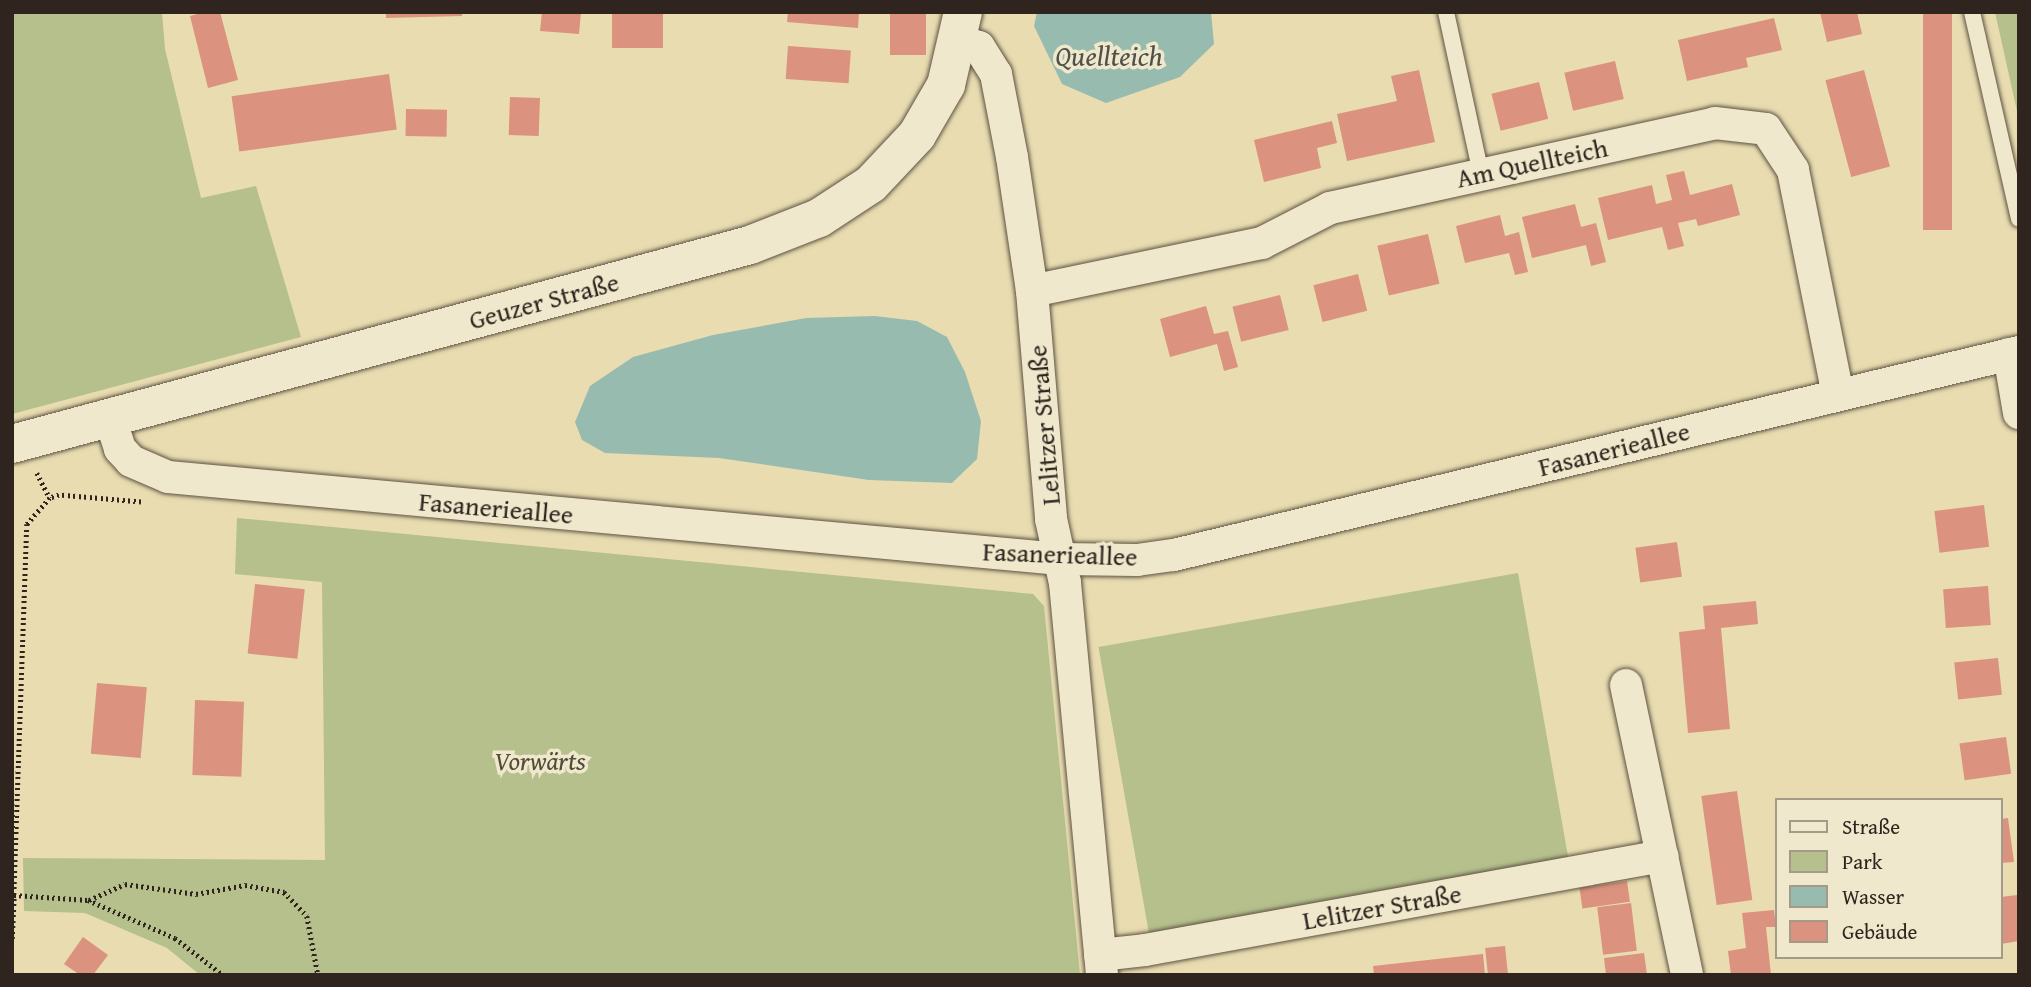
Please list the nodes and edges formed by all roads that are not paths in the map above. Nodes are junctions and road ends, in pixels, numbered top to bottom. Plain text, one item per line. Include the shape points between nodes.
1 (1446, 12) edge
2 (1972, 12) edge
3 (961, 27) edge
4 (1481, 174) junction
5 (2019, 219) edge
6 (1032, 290) junction
7 (2014, 353) edge
8 (1838, 395) junction
9 (2019, 413) edge
10 (111, 421) junction
11 (12, 444) edge
12 (1060, 559) junction
13 (1626, 685) dead end
14 (1664, 856) junction
15 (1101, 965) edge
16 (1687, 975) edge

1 - 4 lane
2 - 5 lane
3 - 6 street, Lelitzer Straße via 979,47 1002,93
3 - 10 main road, Geuzer Straße via 946,85 917,135 871,184 819,218 750,245
4 - 6 street, Am Quellteich via 1330,208 1262,243
4 - 8 street, Am Quellteich via 1715,123 1766,129 1793,170
6 - 12 street, Lelitzer Straße via 1051,519
7 - 8 street, Fasanerieallee
7 - 9 street
8 - 12 street, Fasanerieallee via 1174,555 1136,560
10 - 11 main road, Geuzer Straße
10 - 12 street, Fasanerieallee via 121,450 131,461 168,477
12 - 15 street, Lelitzer Straße
13 - 14 street
14 - 15 street, Lelitzer Straße via 1145,950
14 - 16 street

